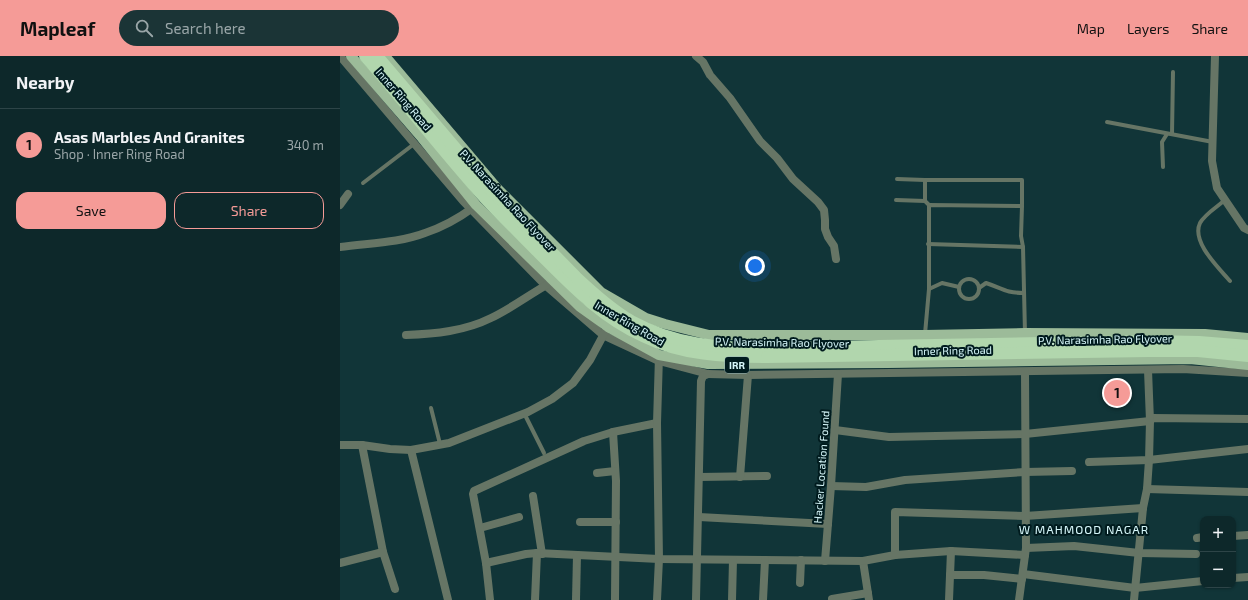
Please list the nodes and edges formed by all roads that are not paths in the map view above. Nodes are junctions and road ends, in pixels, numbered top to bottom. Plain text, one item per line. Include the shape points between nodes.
1 (340, 56) edge
2 (351, 56) edge
3 (364, 56) edge
4 (377, 56) edge
5 (385, 56) edge
6 (696, 56) edge
7 (1215, 56) edge
8 (1173, 72) dead end
9 (1107, 122) dead end
10 (1170, 134) junction
11 (1213, 142) junction
12 (414, 143) junction
13 (1163, 167) dead end
14 (897, 179) dead end
15 (925, 180) junction
16 (363, 183) dead end
17 (348, 194) dead end
18 (896, 200) dead end
19 (1225, 200) junction
20 (925, 201) junction
21 (340, 205) edge
22 (929, 205) junction
23 (1022, 206) junction
24 (474, 207) junction
25 (1248, 230) edge
26 (928, 244) junction
27 (340, 247) edge
28 (1023, 247) junction
29 (836, 259) dead end
30 (1230, 281) dead end
31 (550, 283) junction
32 (959, 287) junction
33 (979, 288) junction
34 (929, 289) junction
35 (1024, 293) junction
36 (606, 331) junction
37 (1025, 333) junction
38 (406, 335) dead end
39 (925, 335) junction
40 (1248, 338) edge
41 (1248, 346) edge
42 (1248, 356) edge
43 (659, 358) junction
44 (925, 362) junction
45 (1248, 365) edge
46 (1148, 370) junction
47 (1025, 372) junction
48 (1248, 373) edge
49 (708, 374) junction
50 (838, 374) junction
51 (748, 375) junction
52 (431, 408) dead end
53 (524, 414) junction
54 (1248, 419) edge
55 (1150, 421) junction
56 (657, 423) junction
57 (835, 430) junction
58 (613, 432) junction
59 (1025, 434) junction
60 (340, 445) edge
61 (362, 445) junction
62 (440, 445) junction
63 (1248, 449) edge
64 (411, 450) junction
65 (544, 453) dead end
66 (1149, 460) junction
67 (1089, 462) dead end
68 (1072, 471) dead end
69 (615, 472) junction
70 (1025, 472) junction
71 (597, 473) dead end
72 (767, 476) dead end
73 (699, 477) junction
74 (740, 477) junction
75 (831, 486) junction
76 (1147, 489) junction
77 (1248, 492) edge
78 (533, 496) dead end
79 (1143, 508) junction
80 (1025, 516) junction
81 (519, 517) dead end
82 (699, 517) junction
83 (580, 522) dead end
84 (616, 522) junction
85 (828, 524) junction
86 (480, 528) junction
87 (1248, 535) edge
88 (1236, 536) edge
89 (951, 551) junction
90 (383, 552) junction
91 (1026, 552) junction
92 (540, 553) junction
93 (1139, 553) junction
94 (1196, 554) dead end
95 (577, 555) junction
96 (895, 555) junction
97 (616, 557) junction
98 (659, 559) junction
99 (697, 560) junction
100 (733, 560) junction
101 (765, 560) junction
102 (801, 560) junction
103 (825, 561) junction
104 (863, 561) junction
105 (340, 563) edge
106 (486, 563) junction
107 (950, 575) junction
108 (1022, 577) junction
109 (1248, 577) edge
110 (1236, 578) edge
111 (1200, 581) edge
112 (800, 583) dead end
113 (1135, 588) junction
114 (395, 589) dead end
115 (868, 596) edge
116 (448, 600) edge
117 (490, 600) edge
118 (535, 600) edge
119 (576, 600) edge
120 (615, 600) edge
121 (657, 600) edge
122 (696, 600) edge
123 (732, 600) edge
124 (763, 600) edge
125 (832, 600) edge
126 (949, 600) edge
127 (1019, 600) edge
128 (1134, 600) edge

1 - 12 street
2 - 24 main road, Inner Ring Road / IRR via 422,138
3 - 42 highway, P.V. Narasimha Rao Flyover, bridge via 484,196 570,284 612,320 642,336 680,350 748,357 1176,351
4 - 41 highway, P.V. Narasimha Rao Flyover, bridge via 491,190 576,277 617,311 663,335 702,344 747,348 1149,342 1199,342
5 - 39 main road, Inner Ring Road via 497,188 601,292 646,318 709,335
6 - 29 street via 760,141 824,210 825,229 834,246
7 - 11 street
8 - 10 lane
9 - 10 lane
10 - 11 lane
10 - 13 lane via 1162,142
11 - 19 street via 1212,161 1216,188
12 - 16 lane
12 - 24 street
14 - 15 lane
15 - 20 lane
15 - 23 lane via 1022,180
17 - 21 street
18 - 20 lane
19 - 25 street
19 - 30 lane via 1204,218 1199,225 1199,232 1202,248
20 - 22 lane
22 - 23 lane
22 - 26 lane
23 - 28 lane
24 - 27 street via 450,223 425,233 404,239
24 - 31 main road, Inner Ring Road / IRR
26 - 28 lane
26 - 34 lane
28 - 35 lane
31 - 36 main road, Inner Ring Road / IRR
31 - 38 street via 490,319 433,334
32 - 33 lane via 962,281 968,279 974,280
32 - 33 lane via 961,296 969,299 977,294
32 - 34 lane via 942,283
33 - 35 lane via 986,283 1013,293
34 - 39 lane
35 - 37 lane
36 - 43 main road, Inner Ring Road / IRR
36 - 53 street via 573,384
37 - 39 main road, Inner Ring Road
37 - 40 main road, Inner Ring Road via 1205,334
39 - 44 lane
43 - 44 main road, Inner Ring Road / IRR via 708,364
43 - 49 street
43 - 56 street
44 - 45 main road, Inner Ring Road / IRR via 1190,359
46 - 47 street
46 - 48 street via 1183,369
46 - 55 street
47 - 50 street
47 - 59 street
49 - 51 street
49 - 73 street via 701,380
50 - 51 street
50 - 57 street, Hacker Location Found
51 - 74 street
52 - 62 lane
53 - 62 street
53 - 65 lane
54 - 55 street via 1153,418
55 - 59 street
55 - 66 street
56 - 58 street
56 - 98 street
57 - 59 street via 889,437
57 - 75 street, Hacker Location Found
58 - 69 street
58 - 86 street via 584,441 476,489 473,494
59 - 70 street
60 - 61 street
61 - 64 street
61 - 90 street
62 - 64 street
63 - 66 street
64 - 116 street
66 - 67 street
66 - 76 street
68 - 70 street
69 - 71 street
69 - 84 street
70 - 75 street via 905,480 866,487
70 - 80 street
72 - 74 street
73 - 74 street
73 - 82 street
75 - 85 street, Hacker Location Found
76 - 77 street
76 - 79 street
78 - 92 street
79 - 80 street
79 - 93 street
80 - 91 street
80 - 96 street via 895,512
81 - 86 street
82 - 85 street
82 - 99 street
83 - 84 street
84 - 97 street
85 - 103 street, Hacker Location Found
86 - 106 street
87 - 88 street
89 - 91 street
89 - 96 street
89 - 107 street
90 - 105 street
90 - 114 street
91 - 93 street via 1074,546
91 - 108 street
92 - 95 street
92 - 106 street
92 - 118 street
93 - 94 street
93 - 113 street
95 - 97 street
95 - 119 street
96 - 104 street
97 - 98 street
97 - 120 street
98 - 99 street
98 - 121 street
99 - 100 street
99 - 122 street
100 - 101 street
100 - 123 street
101 - 102 street
101 - 124 street
102 - 103 street
102 - 112 street
103 - 104 street
104 - 115 street
106 - 117 street
107 - 108 street
107 - 126 street
108 - 113 street
108 - 127 street
109 - 110 street
111 - 113 street
113 - 128 street
115 - 125 street

